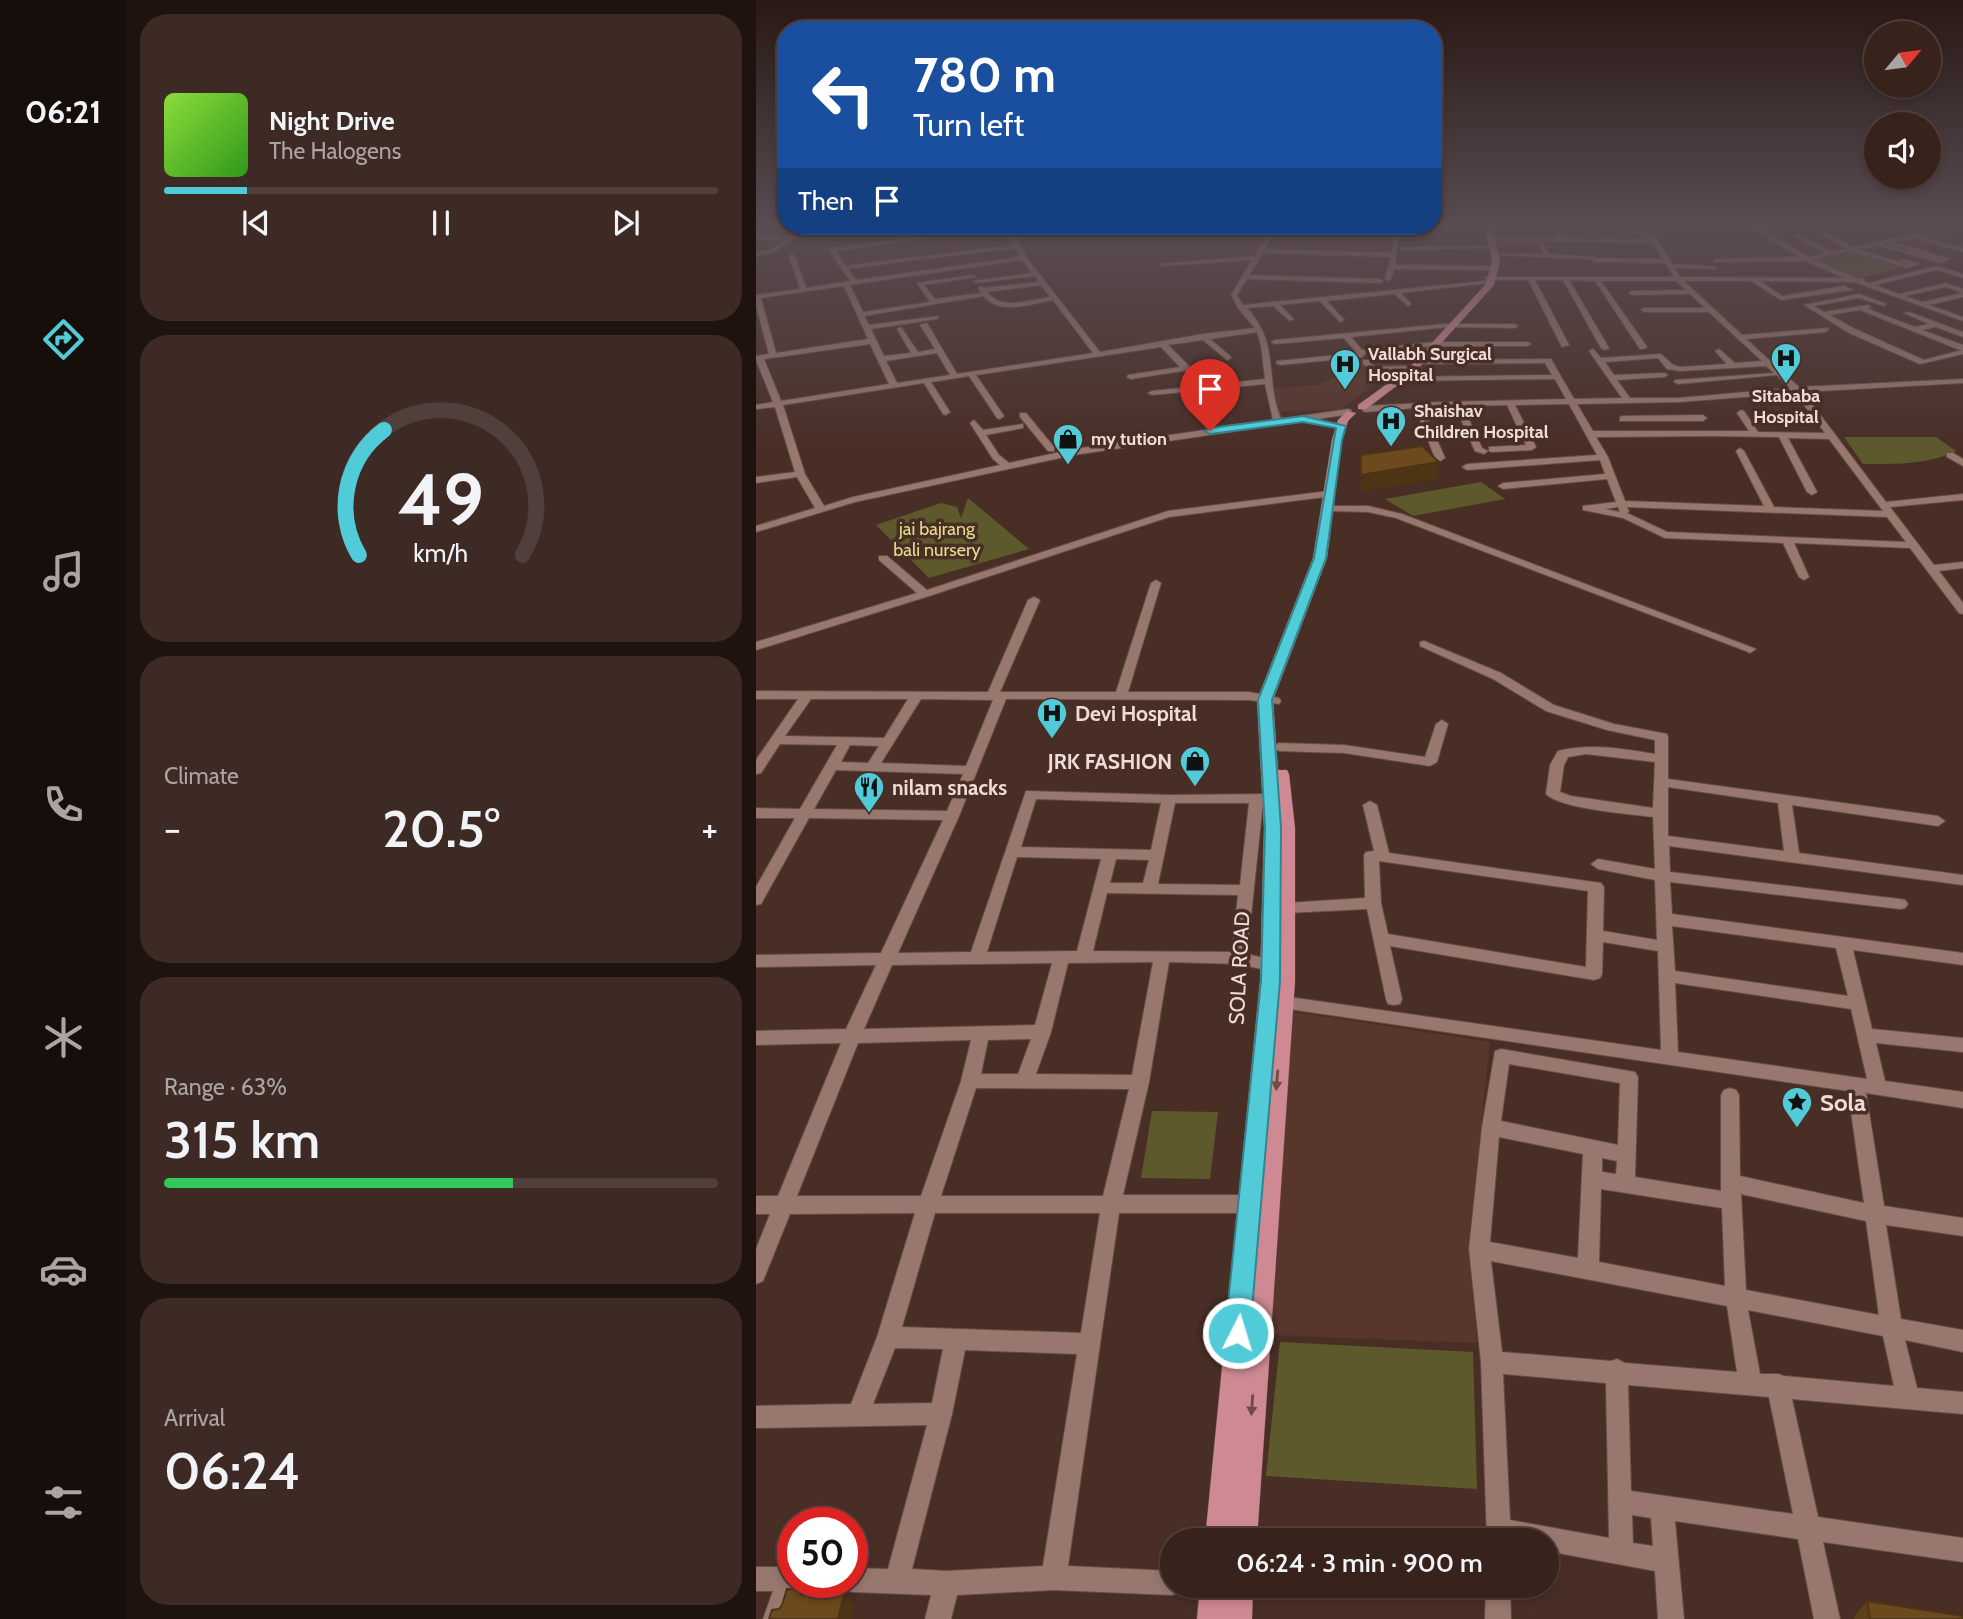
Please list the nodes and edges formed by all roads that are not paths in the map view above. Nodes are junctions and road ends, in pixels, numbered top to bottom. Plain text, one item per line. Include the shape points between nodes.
1 (1055, 298) edge
2 (757, 299) edge
3 (855, 299) edge
4 (988, 299) edge
5 (1051, 299) edge
6 (1236, 299) edge
7 (1322, 299) junction
8 (1327, 299) edge
9 (1403, 299) edge
10 (1475, 299) edge
11 (1541, 299) edge
12 (1576, 299) edge
13 (1615, 299) edge
14 (1636, 299) edge
15 (1700, 299) edge
16 (1852, 299) edge
17 (1868, 299) edge
18 (1911, 299) joint
19 (1943, 299) edge
20 (1638, 301) junction
21 (1702, 301) junction
22 (931, 304) dead end
23 (1275, 304) junction
24 (1409, 304) dead end
25 (1884, 304) junction
26 (1923, 304) junction
27 (1963, 306) edge
28 (1862, 309) junction
29 (1712, 310) junction
30 (1939, 310) junction
31 (1243, 311) junction
32 (1907, 313) dead end
33 (860, 314) junction
34 (1825, 314) junction
35 (937, 317) dead end
36 (1290, 319) dead end
37 (1384, 319) dead end
38 (1963, 319) edge
39 (760, 322) edge
40 (1811, 322) dead end
41 (924, 325) dead end
42 (1937, 325) junction
43 (1448, 326) junction
44 (1514, 326) dead end
45 (867, 327) junction
46 (1256, 328) junction
47 (1733, 328) junction
48 (901, 329) dead end
49 (1913, 329) junction
50 (1396, 330) junction
51 (1826, 330) dead end
52 (1348, 335) junction
53 (1963, 335) edge
54 (1203, 336) junction
55 (1742, 337) junction
56 (1301, 339) junction
57 (873, 341) junction
58 (1285, 341) junction
59 (1275, 342) dead end
60 (1162, 343) junction
61 (1431, 344) junction
62 (1527, 344) dead end
63 (1565, 345) dead end
64 (1328, 346) dead end
65 (1643, 347) dead end
66 (1605, 348) dead end
67 (1963, 350) edge
68 (939, 351) junction
69 (1593, 351) dead end
70 (1719, 351) dead end
71 (1097, 352) junction
72 (1360, 352) junction
73 (1293, 353) junction
74 (916, 354) junction
75 (1275, 354) dead end
76 (1686, 355) dead end
77 (773, 356) junction
78 (1310, 356) junction
79 (1338, 357) junction
80 (758, 358) edge
81 (1227, 358) dead end
82 (882, 359) junction
83 (1599, 360) junction
84 (1366, 362) dead end
85 (1419, 362) junction
86 (1280, 363) dead end
87 (1770, 363) junction
88 (1734, 366) junction
89 (1708, 367) junction
90 (1405, 368) junction
91 (1697, 368) junction
92 (971, 373) junction
93 (1773, 374) dead end
94 (954, 375) junction
95 (1664, 375) dead end
96 (1131, 377) dead end
97 (1558, 377) junction
98 (1611, 378) junction
99 (1401, 379) junction
100 (1721, 379) junction
101 (926, 381) junction
102 (1269, 381) junction
103 (1963, 381) edge
104 (1678, 382) dead end
105 (1146, 384) dead end
106 (894, 385) junction
107 (1797, 390) junction
108 (1741, 395) junction
109 (1687, 400) junction
110 (1628, 401) junction
111 (1509, 402) junction
112 (1573, 402) junction
113 (778, 403) junction
114 (1458, 404) junction
115 (1418, 406) junction
116 (756, 407) edge
117 (946, 412) dead end
118 (1353, 412) junction
119 (1741, 413) dead end
120 (1023, 415) dead end
121 (1000, 416) dead end
122 (1703, 418) junction
123 (1277, 419) junction
124 (1303, 419) junction
125 (1623, 419) dead end
126 (974, 423) dead end
127 (979, 433) junction
128 (1711, 433) junction
129 (1591, 434) junction
130 (1755, 434) junction
131 (1782, 435) junction
132 (1830, 436) junction
133 (985, 442) junction
134 (1051, 449) junction
135 (1740, 451) dead end
136 (1950, 455) dead end
137 (1604, 457) junction
138 (1440, 458) dead end
139 (1004, 463) junction
140 (1963, 463) edge
141 (1467, 467) dead end
142 (800, 474) junction
143 (1611, 476) junction
144 (756, 480) edge
145 (1503, 486) dead end
146 (1812, 492) dead end
147 (1963, 496) edge
148 (1331, 502) junction
149 (818, 504) junction
150 (1621, 504) junction
151 (1882, 505) junction
152 (1770, 508) junction
153 (1889, 514) junction
154 (1626, 516) junction
155 (756, 520) edge
156 (756, 529) edge
157 (1787, 540) junction
158 (1912, 545) junction
159 (883, 558) dead end
160 (1963, 565) edge
161 (1930, 569) junction
162 (1804, 578) dead end
163 (1156, 583) dead end
164 (925, 594) junction
165 (1034, 600) dead end
166 (1963, 611) edge
167 (1424, 644) dead end
168 (756, 646) edge
169 (1750, 649) dead end
170 (756, 695) edge
171 (807, 695) junction
172 (917, 695) junction
173 (1121, 696) junction
174 (997, 697) junction
175 (1270, 700) junction
176 (1442, 723) dead end
177 (777, 740) junction
178 (846, 741) junction
179 (888, 743) junction
180 (1279, 747) junction
181 (1661, 759) junction
182 (832, 766) junction
183 (757, 767) edge
184 (872, 767) junction
185 (971, 770) junction
186 (1661, 782) junction
187 (1169, 799) junction
188 (1783, 799) junction
189 (1264, 801) junction
190 (1370, 805) dead end
191 (756, 813) edge
192 (805, 814) junction
193 (1660, 814) junction
194 (952, 816) junction
195 (1938, 821) dead end
196 (1661, 840) junction
197 (1014, 852) junction
198 (1110, 854) junction
199 (1158, 855) junction
200 (1383, 857) junction
201 (1792, 859) junction
202 (1598, 864) dead end
203 (756, 868) edge
204 (773, 868) junction
205 (1662, 876) junction
206 (1963, 880) edge
207 (1150, 887) junction
208 (1101, 888) junction
209 (1247, 890) junction
210 (756, 900) edge
211 (1373, 903) junction
212 (1900, 904) dead end
213 (1286, 908) junction
214 (1664, 919) junction
215 (1595, 935) junction
216 (1381, 939) junction
217 (1843, 942) junction
218 (1666, 947) junction
219 (1162, 956) junction
220 (978, 957) junction
221 (1062, 957) junction
222 (888, 958) junction
223 (1083, 958) junction
224 (1239, 958) junction
225 (1963, 959) edge
226 (756, 961) edge
227 (1270, 965) junction
228 (1667, 976) junction
229 (1394, 999) dead end
230 (1276, 1001) junction
231 (1858, 1004) junction
232 (1042, 1031) junction
233 (981, 1034) junction
234 (1865, 1035) junction
235 (852, 1036) junction
236 (756, 1038) edge
237 (1963, 1045) edge
238 (1627, 1052) junction
239 (1670, 1059) junction
240 (1629, 1077) junction
241 (970, 1081) junction
242 (1024, 1082) junction
243 (1140, 1082) junction
244 (1856, 1085) junction
245 (1878, 1088) junction
246 (1730, 1095) dead end
247 (1962, 1104) edge
248 (1491, 1127) junction
249 (1593, 1149) junction
250 (1627, 1155) junction
251 (1591, 1179) junction
252 (1625, 1185) junction
253 (1731, 1192) junction
254 (783, 1204) junction
255 (928, 1204) junction
256 (1111, 1204) junction
257 (1249, 1204) junction
258 (756, 1205) edge
259 (1875, 1214) junction
260 (1963, 1227) edge
261 (1479, 1249) junction
262 (1588, 1271) junction
263 (756, 1274) edge
264 (1737, 1299) junction
265 (1892, 1330) junction
266 (888, 1337) junction
267 (956, 1341) junction
268 (1963, 1341) edge
269 (1091, 1343) junction
270 (1492, 1362) junction
271 (1617, 1370) junction
272 (1750, 1383) junction
273 (1778, 1385) junction
274 (1908, 1397) junction
275 (1963, 1402) edge
276 (940, 1414) junction
277 (756, 1417) edge
278 (857, 1417) junction
279 (1622, 1502) junction
280 (1662, 1509) junction
281 (1221, 1528) edge
282 (1243, 1528) edge
283 (1499, 1528) edge
284 (1810, 1531) junction
285 (1559, 1544) edge
286 (1963, 1550) edge
287 (1621, 1553) junction
288 (1665, 1561) junction
289 (1054, 1578) junction
290 (756, 1579) edge
291 (777, 1579) edge
292 (868, 1580) edge
293 (897, 1580) junction
294 (1160, 1582) edge
295 (947, 1583) junction
296 (784, 1598) edge
297 (1215, 1598) edge
298 (1237, 1598) edge
299 (1499, 1598) edge
300 (776, 1619) edge
301 (938, 1619) edge
302 (1213, 1619) edge
303 (1236, 1619) edge
304 (1498, 1619) edge
305 (1671, 1619) edge
306 (1827, 1619) edge

1 - 71 street
2 - 39 street
3 - 33 street
4 - 5 street via 1001,306
6 - 31 street
7 - 8 street
7 - 23 street
7 - 52 street
9 - 24 street
10 - 43 main road, SOLA ROAD
11 - 63 street
12 - 66 street
13 - 65 street
14 - 20 street
15 - 21 street
16 - 34 street via 1807,305
17 - 25 street
18 - 25 street
18 - 26 street
19 - 26 street
20 - 21 street
20 - 29 street via 1646,312
21 - 29 street
22 - 33 street
23 - 31 street
23 - 36 street
25 - 28 street
26 - 30 street
27 - 30 street
28 - 34 street
28 - 49 street
29 - 47 street
30 - 38 street
31 - 46 street
32 - 42 street
33 - 45 street
34 - 67 street via 1923,362
35 - 45 street
37 - 50 street
39 - 77 street
40 - 47 street
41 - 68 street
42 - 49 street
42 - 53 street
43 - 44 street
43 - 50 street
43 - 61 main road, SOLA ROAD
45 - 57 street
46 - 54 street
46 - 71 street
46 - 102 street
47 - 55 street
48 - 74 street
49 - 67 street
50 - 52 street
51 - 55 street
52 - 56 street
52 - 72 street
54 - 60 street
54 - 81 street
55 - 87 street
56 - 58 street
56 - 78 street
57 - 77 street
57 - 82 street
58 - 59 street
58 - 73 street
60 - 71 street
60 - 96 street via 1186,369
61 - 62 street
61 - 72 street
61 - 85 main road, SOLA ROAD
61 - 90 main road, SOLA ROAD
64 - 79 street
68 - 74 street
68 - 94 street
69 - 83 street
70 - 88 street
71 - 92 street
71 - 94 street
72 - 79 street via 1362,355
73 - 75 street
73 - 78 street
74 - 82 street
76 - 91 street
77 - 80 street
78 - 79 street
78 - 86 street
80 - 113 street
82 - 106 street
83 - 91 street via 1658,356 1674,369
83 - 98 street
84 - 90 street via 1373,369
85 - 97 street via 1548,361
85 - 99 main road, SOLA ROAD
87 - 88 street
87 - 107 street
88 - 89 street
89 - 91 street
89 - 100 street
90 - 118 main road, SOLA ROAD
92 - 101 street
92 - 121 street
93 - 100 street
94 - 106 street
95 - 98 street
97 - 99 street
97 - 112 street
98 - 110 street
99 - 118 main road, SOLA ROAD
100 - 104 street
100 - 108 street
101 - 106 street
101 - 117 street
102 - 105 street via 1154,397
102 - 123 street
103 - 107 street
106 - 113 street
107 - 108 street
107 - 132 street
108 - 109 street
109 - 110 street
109 - 122 street
110 - 112 street
111 - 112 street
111 - 114 street
111 - 114 street via 1532,447 1479,451
112 - 129 street
113 - 116 street
113 - 142 street
114 - 115 street
115 - 118 street
115 - 138 street
118 - 123 street
118 - 124 street
118 - 124 street
118 - 148 main road, SOLA ROAD
119 - 130 street
120 - 134 street
122 - 125 street
122 - 128 street
123 - 124 street
123 - 134 street
123 - 139 street
126 - 127 street
127 - 133 street
127 - 133 street via 1022,430
128 - 129 street
128 - 130 street
129 - 137 street
130 - 131 street
131 - 132 street
131 - 146 street
132 - 151 street
133 - 139 street
134 - 139 street
135 - 152 street
136 - 140 street
137 - 141 street
137 - 143 street
139 - 149 street
142 - 144 street
142 - 149 street
143 - 145 street
143 - 150 street
147 - 151 street
148 - 164 street via 1168,514
148 - 169 street via 1399,516
148 - 175 main road, SOLA ROAD via 1328,562
149 - 155 street
149 - 156 street
150 - 152 street
150 - 154 street
150 - 154 street via 1586,508
151 - 153 street
152 - 153 street
153 - 158 street
154 - 157 street via 1665,535
157 - 158 street
157 - 162 street
158 - 161 street
159 - 164 street
160 - 161 street
161 - 166 street
163 - 173 street
164 - 168 street
165 - 174 street
167 - 181 street via 1496,676 1550,708 1662,737
170 - 171 street
171 - 172 street
171 - 177 street
172 - 174 street
172 - 179 street
173 - 174 street
173 - 175 street via 1249,695
174 - 185 street
175 - 180 main road, SOLA ROAD
175 - 189 main road, SOLA ROAD
176 - 180 street via 1430,762 1344,749
177 - 178 street
177 - 183 street
178 - 179 street
178 - 182 street
179 - 184 street
180 - 213 main road, SOLA ROAD
181 - 186 street
181 - 193 street via 1571,751 1563,754 1557,765 1553,794
182 - 184 street
182 - 192 street
184 - 185 street
185 - 194 street
186 - 188 street
186 - 193 street
187 - 189 street
187 - 197 street via 1031,794
187 - 199 street
188 - 195 street
188 - 201 street
189 - 209 street
189 - 227 main road, SOLA ROAD
190 - 200 street
191 - 192 street
192 - 194 street
192 - 204 street
193 - 196 street
194 - 222 street
196 - 201 street
196 - 205 street
197 - 198 street
197 - 220 street
198 - 199 street
198 - 208 street
199 - 207 street
200 - 211 street via 1371,855
200 - 215 street via 1595,887
201 - 206 street
202 - 205 street
203 - 204 street
204 - 210 street
205 - 212 street
205 - 214 street
207 - 208 street
207 - 209 street
208 - 223 street
209 - 224 street
211 - 213 street
211 - 216 street
213 - 230 main road, SOLA ROAD
214 - 217 street
214 - 218 street
215 - 216 street via 1594,974
215 - 218 street
216 - 229 street
217 - 225 street
217 - 231 street
218 - 228 street
219 - 223 street
219 - 224 street
219 - 243 street
220 - 221 street
220 - 222 street
221 - 223 street
221 - 232 street
222 - 226 street
222 - 235 street
224 - 227 street
227 - 230 main road, SOLA ROAD
228 - 231 street
228 - 239 street
230 - 238 street
230 - 257 main road, SOLA ROAD
230 -> 282 main road, SOLA ROAD
231 - 234 street
232 - 233 street
232 - 242 street
233 - 235 street
233 - 241 street
234 - 237 street
234 - 245 street
235 - 236 street
235 - 254 street
238 - 239 street
238 - 240 street
239 - 244 street
240 - 248 street via 1502,1056
240 - 250 street
241 - 242 street
241 - 255 street
242 - 243 street
243 - 256 street
244 - 245 street
244 - 259 street
245 - 247 street
246 - 253 street
248 - 249 street
248 - 261 street
249 - 250 street
249 - 251 street
250 - 252 street
251 - 252 street
251 - 262 street
252 - 253 street
253 - 259 street
253 - 264 street
254 - 255 street
254 - 258 street
254 - 263 street
255 - 256 street
255 - 266 street
256 - 257 street
256 - 269 street
257 - 281 main road, SOLA ROAD
259 - 260 street
259 - 265 street
261 - 262 street
261 - 270 street
262 - 264 street
264 - 265 street
264 - 272 street
265 - 268 street
265 - 274 street
266 - 267 street
266 - 278 street
267 - 269 street
267 - 276 street
269 - 289 street
270 - 271 street
270 - 283 street
271 - 272 street
271 - 279 street
272 - 273 street
273 - 274 street
273 - 284 street
274 - 275 street
276 - 278 street
276 - 293 street
277 - 278 street
279 - 280 street
279 - 287 street
280 - 284 street
280 - 288 street
284 - 286 street
284 - 306 street
285 - 287 street
287 - 288 street
288 - 305 street
289 - 294 street
289 - 295 street
290 - 291 street
292 - 293 street
293 - 295 street
295 - 301 street
296 - 300 street
297 - 302 main road
298 - 303 main road
299 - 304 street

